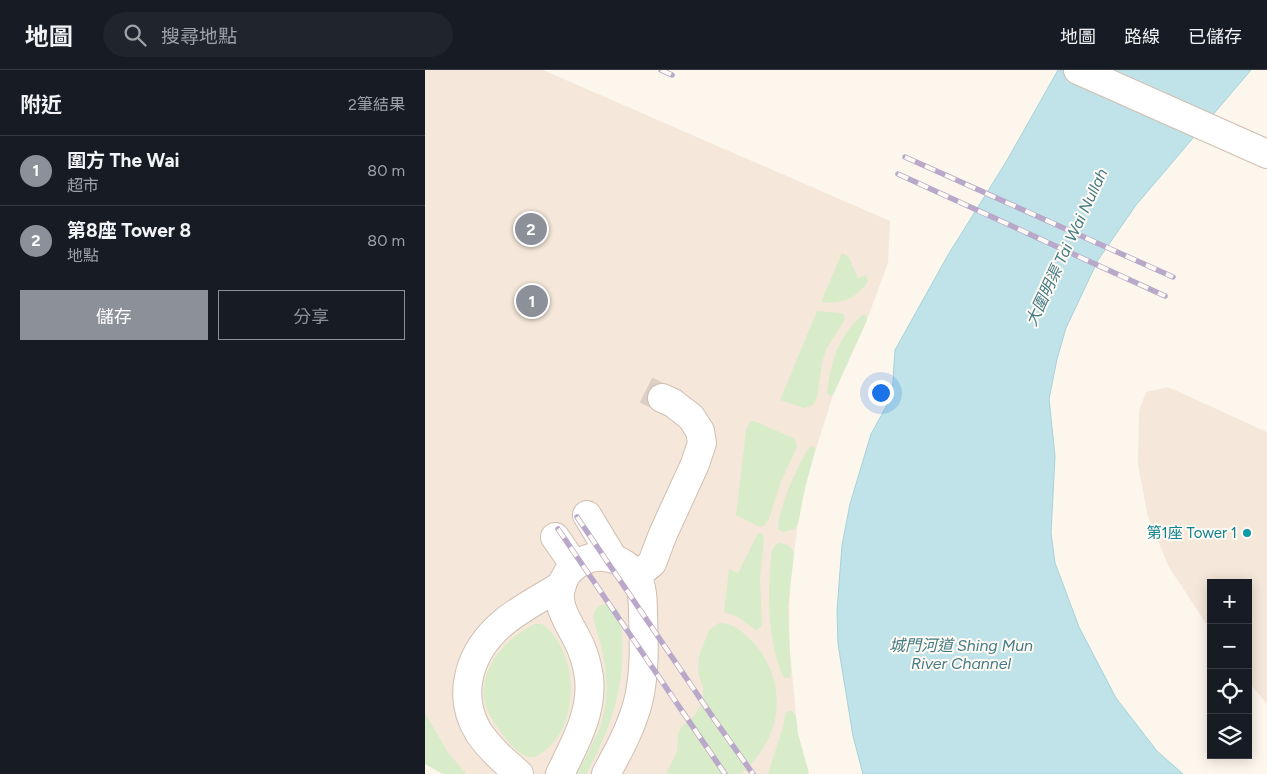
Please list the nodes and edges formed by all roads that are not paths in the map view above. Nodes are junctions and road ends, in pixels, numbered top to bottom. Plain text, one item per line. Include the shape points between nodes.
1 (1078, 70) edge
2 (1266, 153) edge
3 (662, 398) tunnel mouth
4 (587, 515) dead end
5 (555, 537) dead end
6 (613, 558) junction
7 (568, 575) junction
8 (636, 576) junction
9 (519, 774) edge
10 (560, 774) edge
11 (605, 774) edge

1 - 2 street
3 - 8 street via 691,417 700,431 702,443 652,563
4 - 6 street
5 - 7 street
6 - 7 street via 600,556 588,559
6 - 8 street
7 - 9 street via 504,621 490,635 471,665 467,701 472,719 495,753
7 - 10 street via 559,596 561,609 585,657 589,698 585,719
8 - 11 street via 642,596 644,639 639,698 630,726

